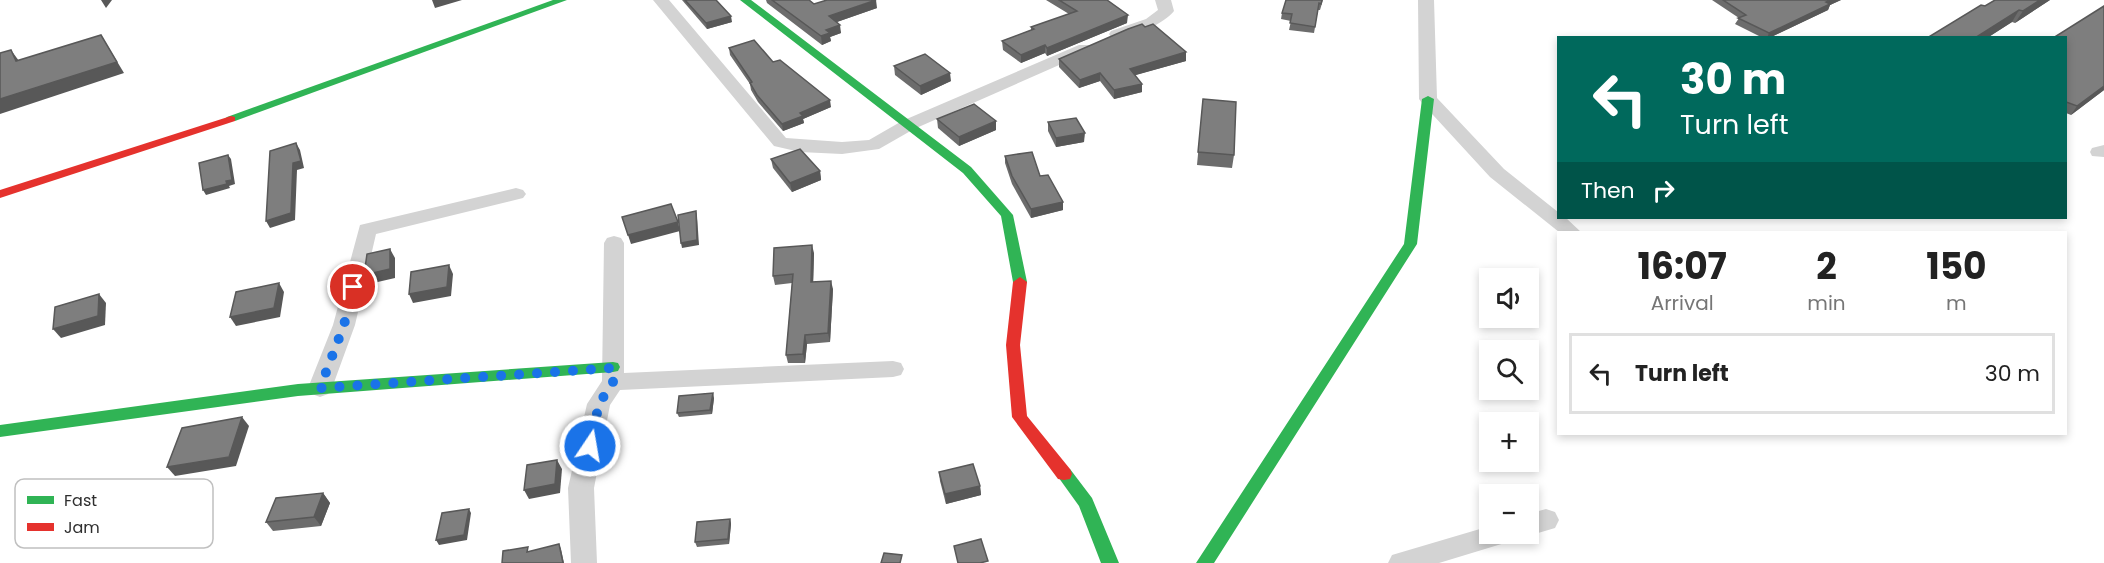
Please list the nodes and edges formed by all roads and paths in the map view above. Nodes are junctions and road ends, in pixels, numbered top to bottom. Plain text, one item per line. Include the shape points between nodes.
1 (561, 0) edge
2 (661, 0) edge
3 (745, 0) edge
4 (1163, 0) edge
5 (1426, 0) edge
6 (1428, 99) junction
7 (908, 125) junction
8 (0, 194) edge
9 (516, 194) dead end
10 (1570, 231) edge
11 (614, 243) dead end
12 (894, 369) dead end
13 (613, 375) junction
14 (320, 388) junction
15 (0, 431) edge
16 (1479, 540) edge
17 (584, 563) edge
18 (1110, 563) edge
19 (1205, 563) edge
20 (1401, 563) edge

1 - 8 street via 270,106
2 - 7 street via 780,142 842,148 873,145
3 - 7 street
4 - 7 street via 1166,12 1152,22
5 - 6 street
6 - 10 street via 1497,173
6 - 19 street via 1410,244
7 - 18 street via 967,170 1006,215 1020,280 1013,345 1020,417 1086,503
9 - 14 street via 367,230 344,325
11 - 13 street
12 - 13 street
13 - 14 street
13 - 17 street via 599,404 581,488
14 - 15 street
16 - 20 street

